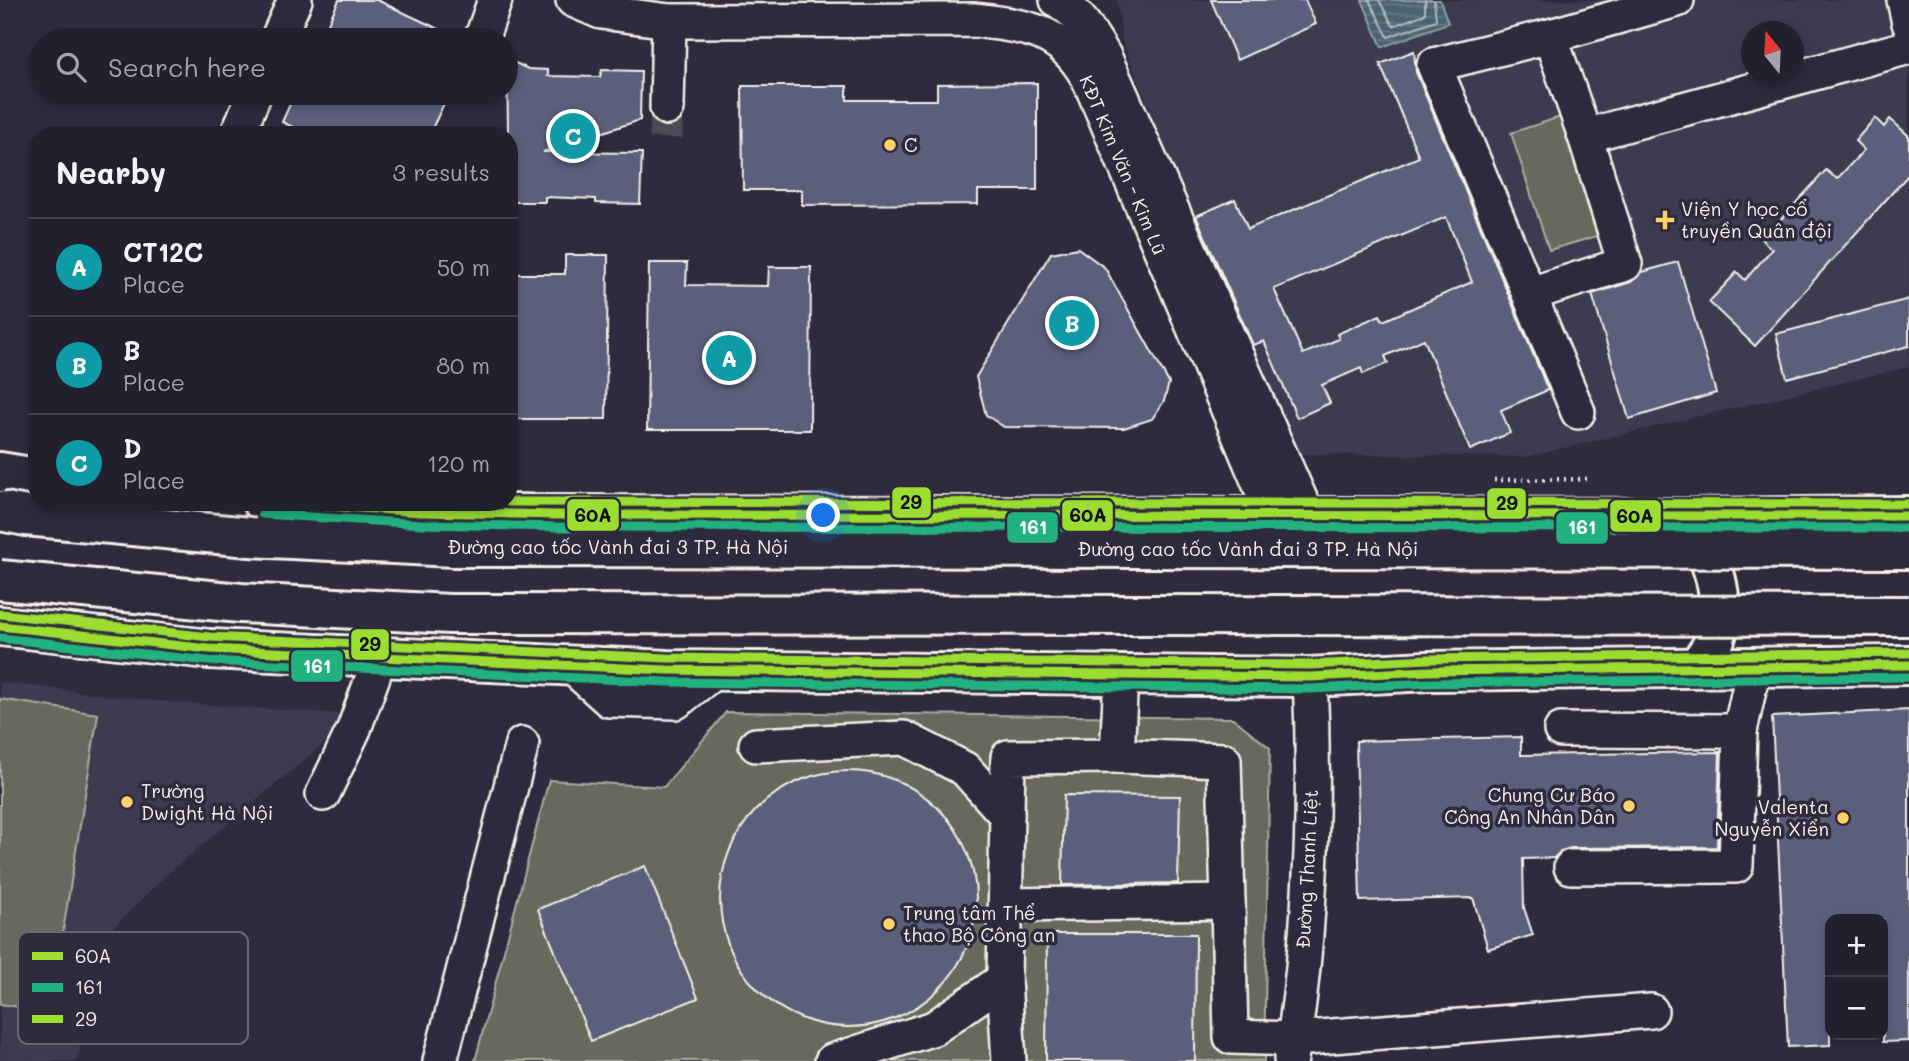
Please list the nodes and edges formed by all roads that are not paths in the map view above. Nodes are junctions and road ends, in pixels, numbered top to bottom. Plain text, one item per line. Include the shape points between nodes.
1 (295, 0) edge
2 (495, 0) edge
3 (573, 0) edge
4 (1677, 0) edge
5 (1904, 0) edge
6 (1069, 3) edge
7 (1605, 9) edge
8 (713, 11) edge
9 (669, 21) junction
10 (1909, 23) edge
11 (282, 28) edge
12 (485, 28) edge
13 (1550, 36) junction
14 (1060, 41) junction
15 (1909, 47) edge
16 (250, 105) edge
17 (667, 108) tunnel mouth
18 (241, 126) edge
19 (1585, 136) junction
20 (1153, 200) junction
21 (1530, 294) junction
22 (1578, 412) dead end
23 (0, 472) edge
24 (28, 477) edge
25 (0, 511) edge
26 (407, 511) edge
27 (1909, 516) edge
28 (1290, 517) junction
29 (1691, 518) junction
30 (1909, 549) edge
31 (0, 580) edge
32 (1909, 616) edge
33 (0, 626) edge
34 (380, 657) junction
35 (1909, 665) edge
36 (1697, 667) junction
37 (1754, 667) junction
38 (1121, 676) junction
39 (1310, 677) junction
40 (1561, 730) dead end
41 (1740, 731) junction
42 (522, 744) dead end
43 (756, 745) dead end
44 (1117, 756) junction
45 (323, 794) dead end
46 (1007, 816) junction
47 (1571, 867) dead end
48 (1228, 902) junction
49 (1006, 905) junction
50 (1004, 979) junction
51 (1650, 1011) dead end
52 (1230, 1049) edge
53 (1292, 1050) edge
54 (440, 1061) edge
55 (832, 1061) edge
56 (1009, 1061) edge

1 - 11 street
2 - 12 street
3 - 9 street, KĐT Kim Văn - Kim Lũ via 601,12
4 - 7 street
5 - 10 street
6 - 14 street
6 - 20 street, KĐT Kim Văn - Kim Lũ via 1104,56
7 - 13 street
8 - 9 street, KĐT Kim Văn - Kim Lũ
8 - 14 street, KĐT Kim Văn - Kim Lũ via 975,20 1017,25
9 - 17 street
13 - 19 street
13 - 21 street via 1434,65
14 - 20 street, KĐT Kim Văn - Kim Lũ via 1079,60
15 - 19 street
16 - 18 street
19 - 21 street via 1625,264
20 - 28 street, KĐT Kim Văn - Kim Lũ
21 - 22 street
23 - 24 main road
25 - 30 main road, Đường cao tốc Vành đai 3 TP. Hà Nội, bridge via 250,537 454,547
26 - 28 main road
27 - 29 main road
28 - 29 main road
29 - 36 main road via 1709,554 1720,603 1715,641
31 - 32 main road, bridge via 241,603 450,614
33 - 34 main road via 209,649
34 - 38 main road via 715,671
34 - 45 street via 354,729
35 - 37 main road
36 - 37 main road
36 - 39 main road
37 - 41 street
38 - 39 main road
38 - 44 street
39 - 53 street, Đường Thanh Liệt via 1313,738 1308,874
40 - 41 street
41 - 47 street via 1735,866
42 - 54 street
43 - 46 street via 904,738 965,769
44 - 46 street via 1008,757
44 - 48 street via 1224,760
46 - 49 street
48 - 49 street
48 - 52 street
49 - 50 street
50 - 55 street via 934,1028
50 - 56 street
51 - 53 street
52 - 53 street

